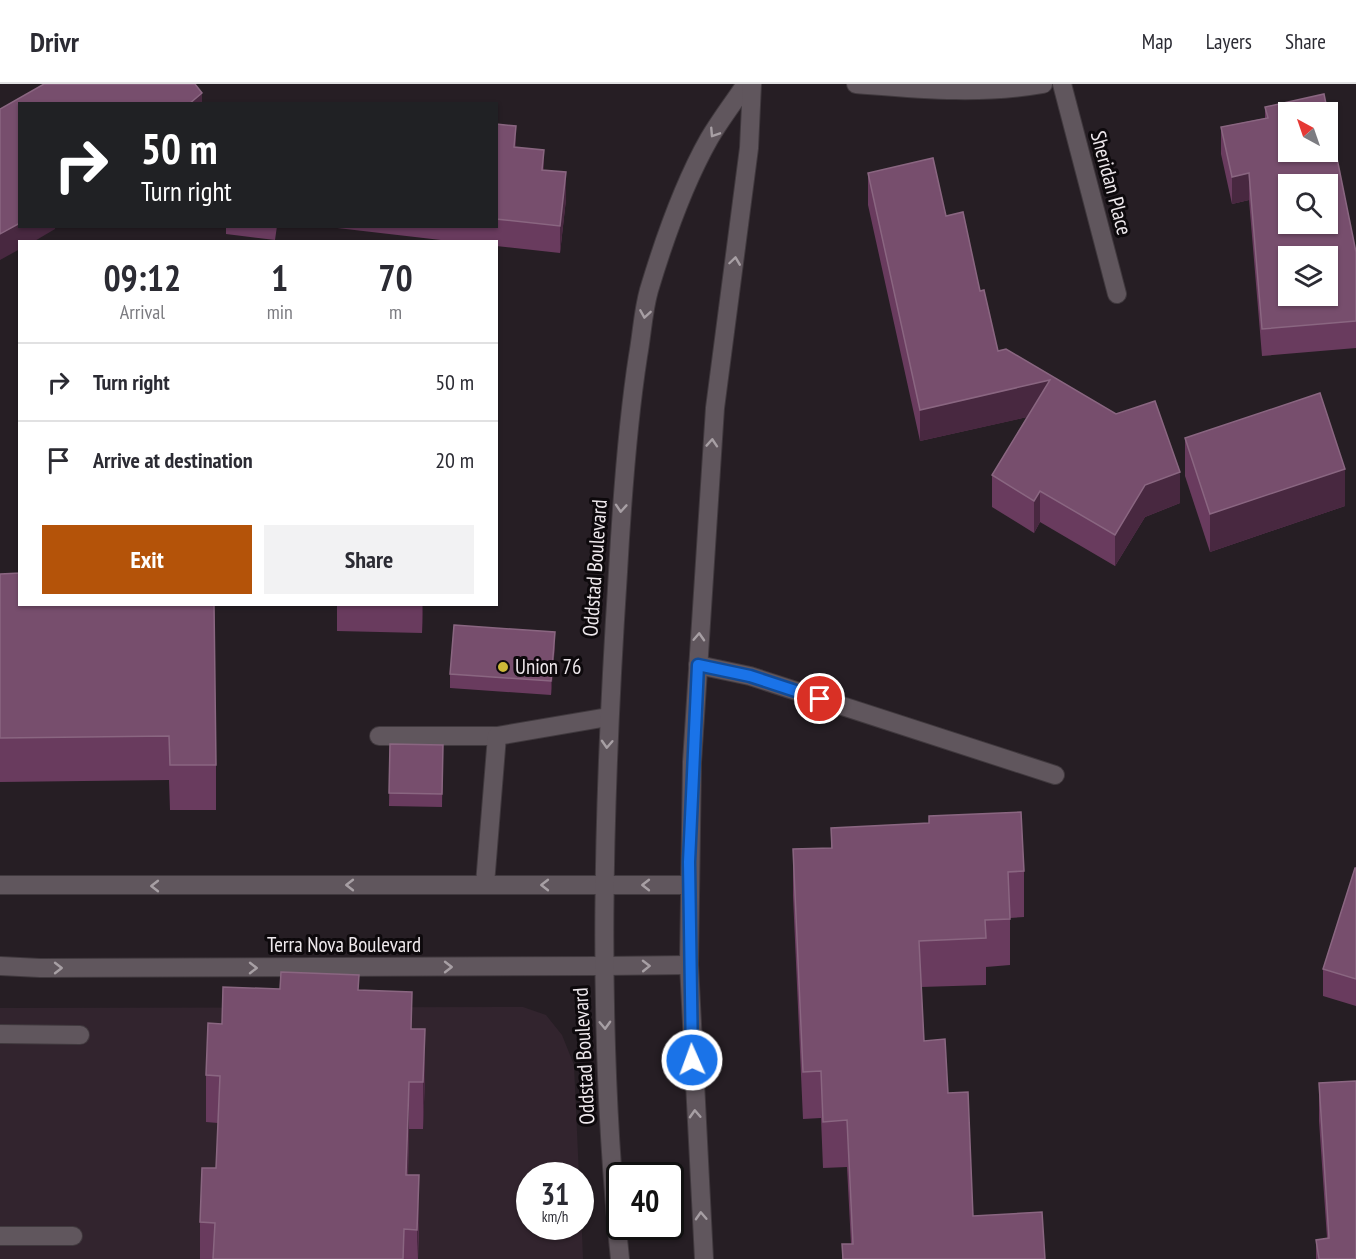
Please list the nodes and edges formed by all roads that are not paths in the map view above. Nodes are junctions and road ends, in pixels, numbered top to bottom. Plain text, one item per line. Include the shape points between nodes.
1 (746, 84) edge
2 (752, 84) edge
3 (856, 84) edge
4 (1043, 84) edge
5 (1062, 84) edge
6 (1117, 294) dead end
7 (698, 665) junction
8 (608, 717) junction
9 (379, 736) dead end
10 (498, 736) junction
11 (1055, 775) dead end
12 (485, 884) junction
13 (0, 885) edge
14 (603, 885) junction
15 (689, 885) junction
16 (689, 965) junction
17 (0, 966) edge
18 (603, 966) junction
19 (0, 1034) edge
20 (80, 1035) dead end
21 (0, 1236) edge
22 (73, 1236) dead end
23 (620, 1259) edge
24 (704, 1259) edge

1 -> 8 street, Oddstad Boulevard via 708,140 675,215 648,294 625,465
7 -> 2 street via 715,408 749,148
3 - 4 street via 944,92 1002,91
5 - 6 street, Sheridan Place
7 - 11 street via 750,676
7 - 15 street
8 - 10 street
8 -> 14 street, Oddstad Boulevard
9 - 10 street
10 - 12 street
12 -> 13 street
14 -> 12 street
15 -> 14 street
14 - 18 street, Oddstad Boulevard
15 - 16 street
18 -> 16 street, Terra Nova Boulevard
24 -> 16 street
17 -> 18 street, Terra Nova Boulevard
18 -> 23 street, Oddstad Boulevard
19 - 20 street
21 - 22 street

